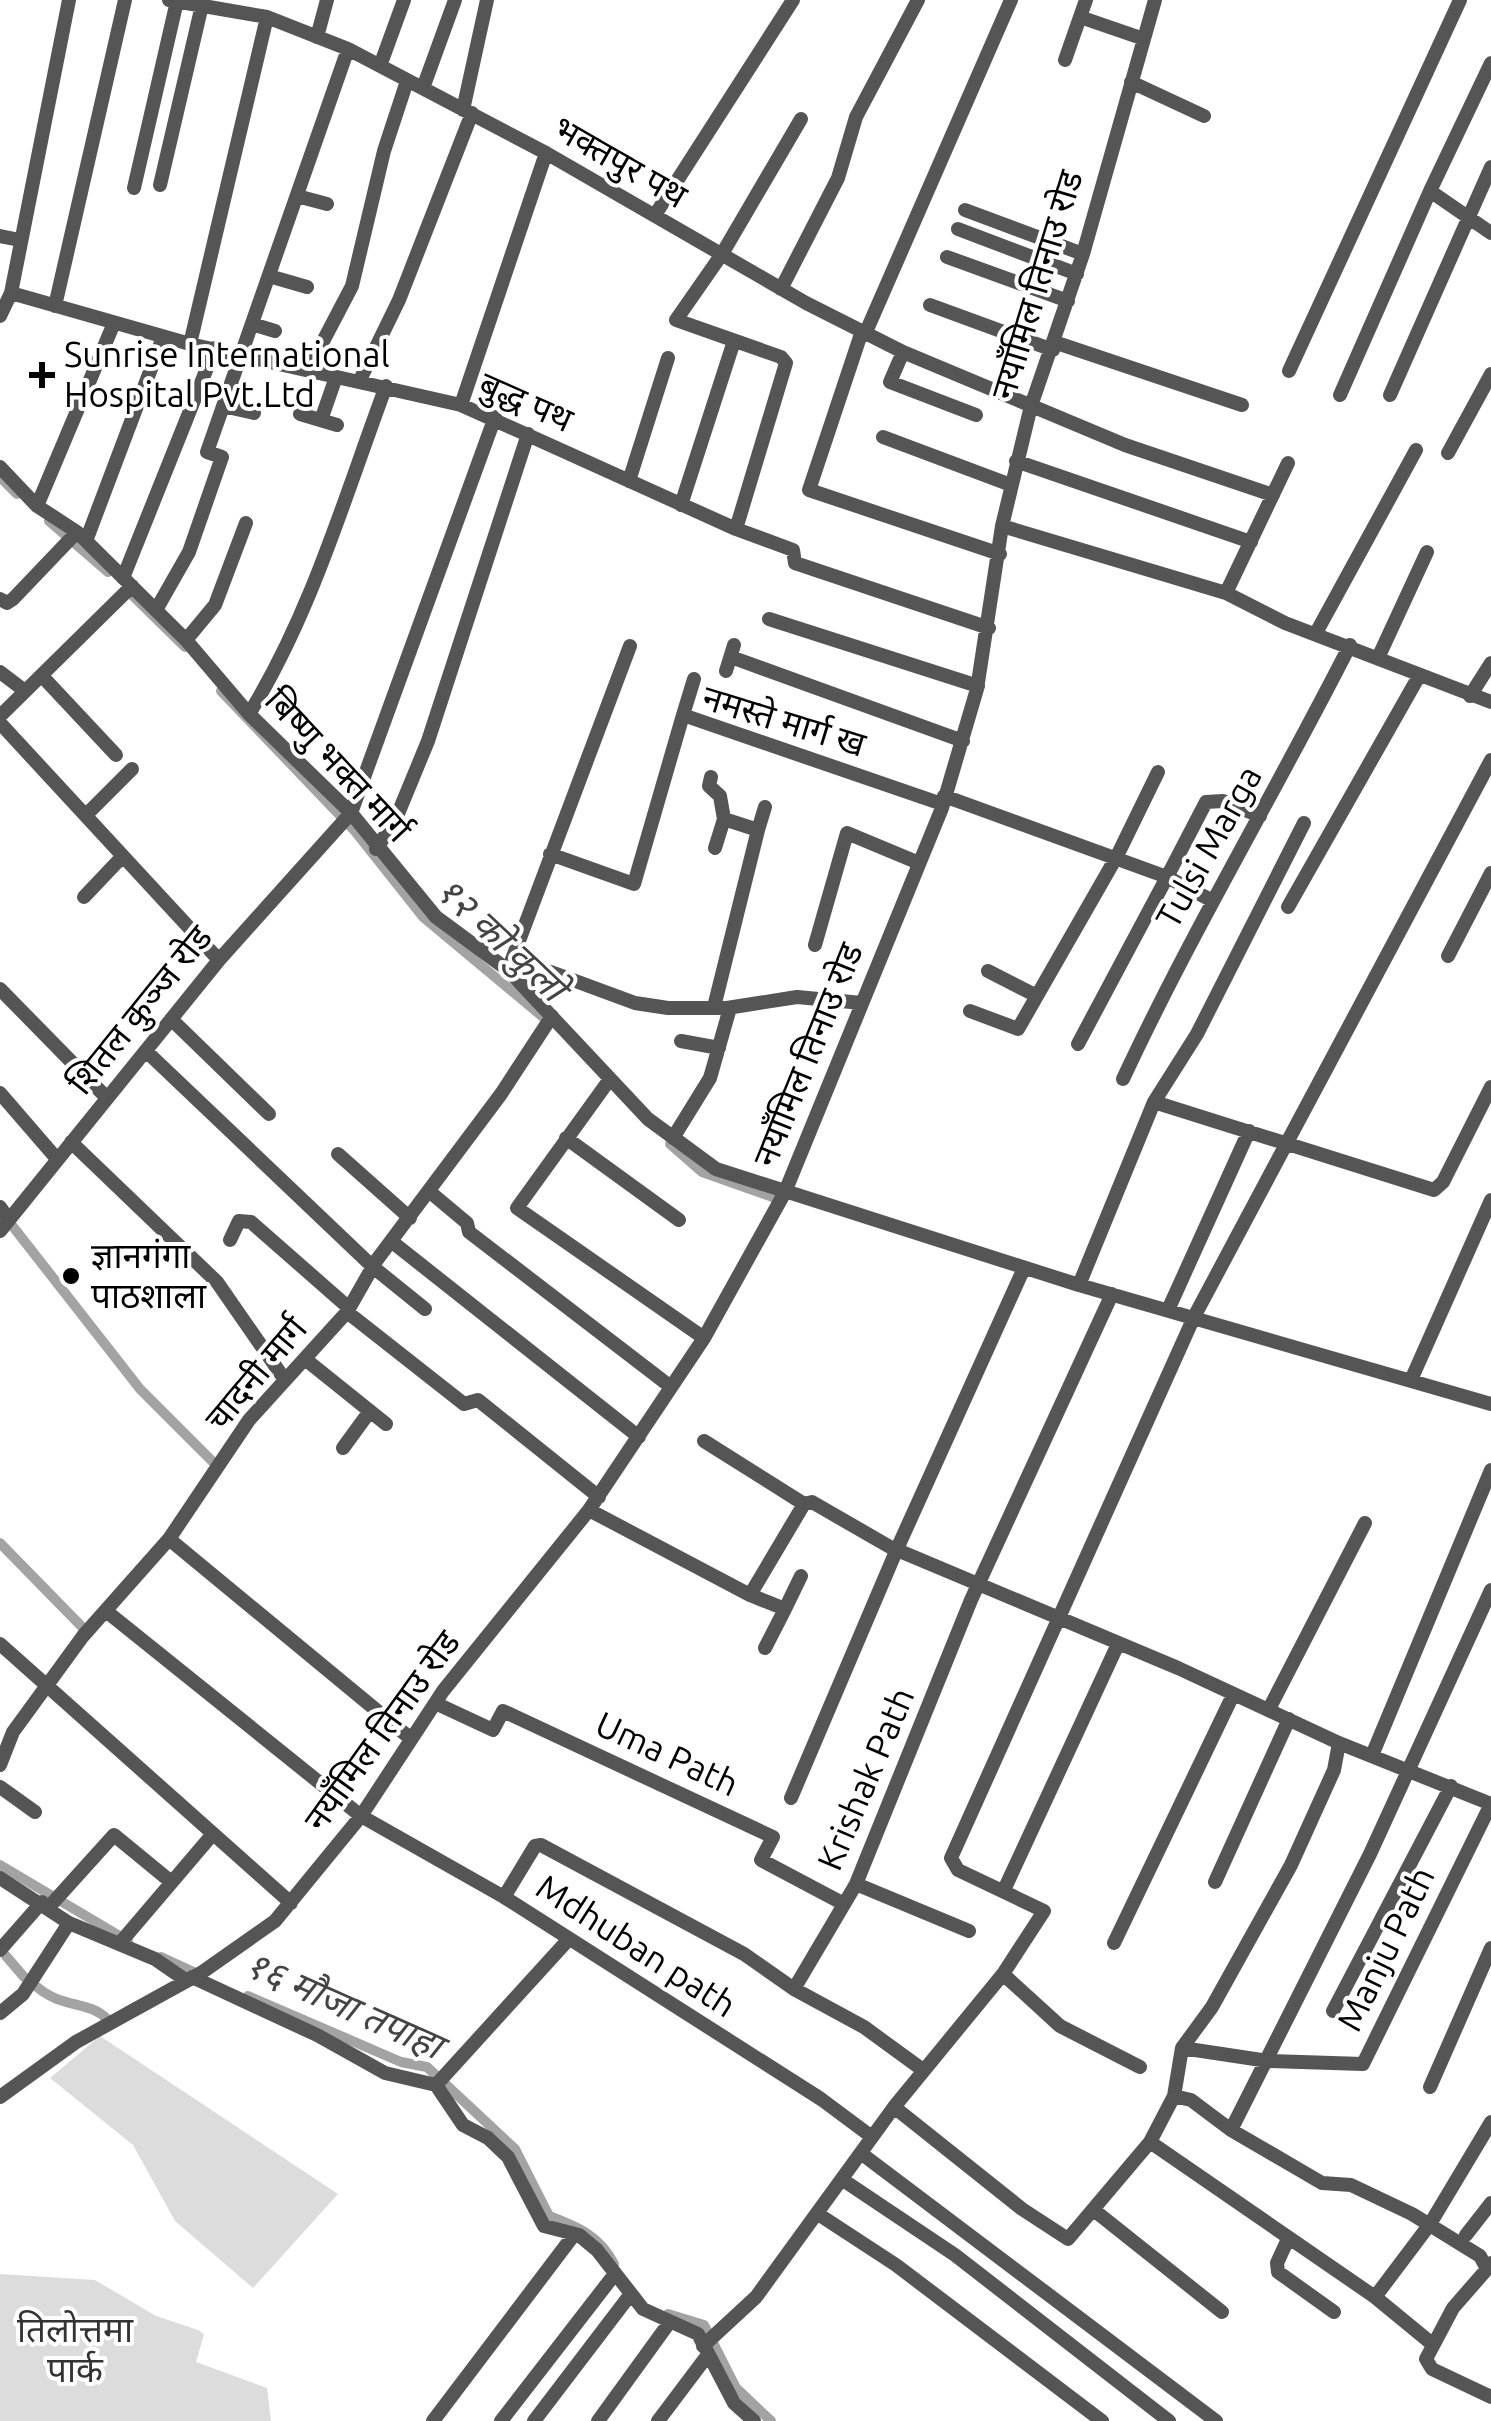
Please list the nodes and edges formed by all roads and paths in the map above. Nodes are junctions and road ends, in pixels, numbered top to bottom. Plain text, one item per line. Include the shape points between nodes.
1 (69, 0) edge
2 (126, 0) edge
3 (169, 0) edge
4 (327, 0) edge
5 (404, 0) edge
6 (455, 0) edge
7 (487, 0) edge
8 (793, 0) edge
9 (918, 0) edge
10 (1011, 0) edge
11 (1086, 0) edge
12 (1155, 0) edge
13 (1460, 0) edge
14 (177, 1) edge
15 (213, 4) edge
16 (267, 17) junction
17 (1080, 17) junction
18 (317, 37) junction
19 (1144, 39) junction
20 (348, 49) junction
21 (1065, 60) dead end
22 (1491, 63) edge
23 (380, 66) junction
24 (407, 82) junction
25 (1131, 82) junction
26 (423, 88) junction
27 (468, 112) junction
28 (1204, 116) dead end
29 (801, 119) dead end
30 (546, 152) junction
31 (1491, 167) edge
32 (160, 185) dead end
33 (134, 188) dead end
34 (1430, 191) junction
35 (297, 196) junction
36 (328, 204) dead end
37 (965, 210) dead end
38 (655, 215) junction
39 (1472, 218) junction
40 (958, 229) dead end
41 (1491, 232) edge
42 (0, 236) edge
43 (20, 240) junction
44 (722, 254) junction
45 (1083, 254) junction
46 (947, 258) dead end
47 (1077, 274) junction
48 (269, 276) junction
49 (307, 288) dead end
50 (782, 288) junction
51 (11, 293) junction
52 (1068, 301) junction
53 (930, 305) dead end
54 (56, 306) junction
55 (0, 316) edge
56 (114, 323) junction
57 (252, 324) junction
58 (275, 330) dead end
59 (864, 332) junction
60 (163, 336) junction
61 (734, 341) junction
62 (190, 344) junction
63 (1053, 346) junction
64 (215, 348) junction
65 (902, 352) junction
66 (241, 355) junction
67 (668, 358) dead end
68 (308, 370) junction
69 (1289, 371) dead end
70 (1491, 374) edge
71 (336, 378) junction
72 (359, 382) junction
73 (386, 386) junction
74 (1340, 395) dead end
75 (1390, 395) dead end
76 (461, 405) junction
77 (223, 406) junction
78 (1031, 406) junction
79 (1242, 406) dead end
80 (254, 413) dead end
81 (300, 414) dead end
82 (976, 415) dead end
83 (495, 418) junction
84 (321, 420) junction
85 (336, 425) dead end
86 (528, 434) junction
87 (883, 437) dead end
88 (1416, 450) dead end
89 (1448, 453) dead end
90 (1016, 462) junction
91 (1288, 463) dead end
92 (0, 467) edge
93 (629, 481) junction
94 (1010, 486) junction
95 (1273, 496) junction
96 (681, 505) junction
97 (37, 506) junction
98 (246, 523) dead end
99 (1002, 526) junction
100 (736, 529) junction
101 (80, 536) junction
102 (1251, 542) junction
103 (1427, 552) dead end
104 (1000, 554) junction
105 (127, 586) junction
106 (1226, 593) junction
107 (0, 598) edge
108 (156, 610) junction
109 (769, 619) dead end
110 (990, 628) junction
111 (1316, 634) junction
112 (186, 640) junction
113 (630, 646) dead end
114 (1350, 646) junction
115 (730, 658) dead end
116 (1378, 658) junction
117 (1491, 663) edge
118 (0, 672) edge
119 (42, 676) junction
120 (1419, 676) junction
121 (694, 678) dead end
122 (978, 686) junction
123 (25, 691) junction
124 (1470, 696) junction
125 (1491, 702) edge
126 (249, 714) junction
127 (683, 714) junction
128 (0, 716) edge
129 (0, 724) edge
130 (963, 740) junction
131 (116, 755) dead end
132 (1491, 760) edge
133 (132, 769) dead end
134 (1158, 772) dead end
135 (711, 777) dead end
136 (943, 800) junction
137 (765, 807) dead end
138 (351, 813) junction
139 (87, 814) junction
140 (1260, 816) junction
141 (724, 819) junction
142 (1304, 823) dead end
143 (758, 830) junction
144 (715, 848) dead end
145 (376, 849) junction
146 (550, 854) junction
147 (1118, 856) junction
148 (121, 858) junction
149 (919, 862) junction
150 (1491, 873) edge
151 (1167, 877) junction
152 (84, 898) dead end
153 (1212, 900) junction
154 (1288, 908) dead end
155 (814, 945) dead end
156 (1448, 956) dead end
157 (219, 960) junction
158 (508, 970) junction
159 (988, 971) dead end
160 (0, 988) edge
161 (1036, 996) junction
162 (862, 1004) junction
163 (714, 1008) junction
164 (730, 1008) junction
165 (970, 1011) dead end
166 (171, 1019) junction
167 (550, 1020) junction
168 (681, 1041) dead end
169 (1078, 1044) dead end
170 (719, 1048) junction
171 (147, 1052) junction
172 (1124, 1079) dead end
173 (608, 1082) junction
174 (1491, 1087) edge
175 (0, 1093) edge
176 (105, 1096) junction
177 (1154, 1102) junction
178 (269, 1114) dead end
179 (1249, 1131) junction
180 (566, 1138) junction
181 (673, 1138) junction
182 (70, 1142) junction
183 (1285, 1144) junction
184 (338, 1154) dead end
185 (57, 1159) junction
186 (430, 1192) junction
187 (785, 1192) junction
188 (1491, 1200) edge
189 (410, 1218) junction
190 (3, 1219) edge
191 (680, 1220) dead end
192 (230, 1240) dead end
193 (391, 1242) junction
194 (373, 1268) junction
195 (1024, 1268) junction
196 (1080, 1285) junction
197 (1112, 1294) junction
198 (348, 1310) junction
199 (424, 1310) dead end
200 (1168, 1310) junction
201 (1194, 1316) junction
202 (704, 1338) junction
203 (305, 1359) junction
204 (285, 1380) junction
205 (1411, 1380) junction
206 (672, 1387) junction
207 (1491, 1404) edge
208 (370, 1412) junction
209 (386, 1424) dead end
210 (639, 1437) junction
211 (704, 1441) dead end
212 (343, 1448) dead end
213 (1491, 1470) edge
214 (599, 1497) junction
215 (804, 1504) junction
216 (589, 1510) junction
217 (1365, 1523) dead end
218 (169, 1540) junction
219 (896, 1549) junction
220 (801, 1576) dead end
221 (979, 1585) junction
222 (1491, 1590) edge
223 (750, 1595) junction
224 (784, 1609) junction
225 (106, 1611) junction
226 (1061, 1618) junction
227 (0, 1644) edge
228 (1118, 1644) junction
229 (765, 1648) dead end
230 (47, 1687) junction
231 (1233, 1695) junction
232 (435, 1704) junction
233 (1269, 1709) junction
234 (1289, 1719) junction
235 (410, 1738) junction
236 (1340, 1743) junction
237 (1372, 1753) junction
238 (0, 1765) edge
239 (1408, 1768) junction
240 (0, 1786) edge
241 (1450, 1786) junction
242 (791, 1798) dead end
243 (1491, 1804) edge
244 (34, 1812) dead end
245 (361, 1816) junction
246 (212, 1835) junction
247 (0, 1878) edge
248 (170, 1881) junction
249 (1216, 1882) dead end
250 (856, 1884) junction
251 (1004, 1890) junction
252 (504, 1897) junction
253 (291, 1902) junction
254 (844, 1904) junction
255 (45, 1905) junction
256 (68, 1923) junction
257 (970, 1931) dead end
258 (125, 1936) junction
259 (568, 1940) junction
260 (1114, 1943) dead end
261 (1491, 1948) edge
262 (0, 1950) edge
263 (1004, 1974) junction
264 (193, 1976) junction
265 (794, 1989) junction
266 (1333, 2011) dead end
267 (0, 2013) edge
268 (1182, 2048) junction
269 (1268, 2062) junction
270 (1140, 2066) dead end
271 (923, 2070) junction
272 (437, 2084) junction
273 (1430, 2087) dead end
274 (1174, 2096) junction
275 (0, 2097) edge
276 (894, 2107) junction
277 (1491, 2122) edge
278 (1231, 2130) junction
279 (872, 2137) junction
280 (1150, 2142) junction
281 (862, 2154) junction
282 (843, 2180) junction
283 (1491, 2203) edge
284 (1095, 2211) junction
285 (818, 2214) junction
286 (1430, 2224) junction
287 (1466, 2235) dead end
288 (574, 2236) junction
289 (1288, 2239) junction
290 (1489, 2266) edge
291 (614, 2275) junction
292 (630, 2295) junction
293 (1374, 2297) junction
294 (1222, 2312) dead end
295 (1334, 2312) dead end
296 (669, 2322) junction
297 (1431, 2343) junction
298 (705, 2351) junction
299 (1491, 2397) edge
300 (433, 2421) edge
301 (501, 2421) edge
302 (534, 2421) edge
303 (598, 2421) edge
304 (658, 2421) edge
305 (754, 2421) edge
306 (1102, 2421) edge
307 (1169, 2421) edge
308 (1216, 2421) edge

1 - 43 street
2 - 54 street
3 - 14 street, भक्तपुर पथ
4 - 18 street
5 - 23 street
6 - 26 street
7 - 27 street
8 - 38 street
9 - 50 street via 856,118 838,178
10 - 59 street
11 - 17 street
12 - 19 street, नयाँमिल तिनाउ रोड
13 - 69 street
14 - 15 street, भक्तपुर पथ
14 - 33 street
15 - 16 street, भक्तपुर पथ
15 - 32 street
16 - 18 street, भक्तपुर पथ
16 - 62 street
17 - 19 street
17 - 21 street
18 - 20 street, भक्तपुर पथ
19 - 25 street, नयाँमिल तिनाउ रोड
20 - 23 street, भक्तपुर पथ
20 - 35 street
22 - 34 street
23 - 24 street, भक्तपुर पथ
24 - 26 street, भक्तपुर पथ
24 - 68 street via 352,286
25 - 28 street
25 - 45 street, नयाँमिल तिनाउ रोड
26 - 27 street, भक्तपुर पथ
27 - 30 street, भक्तपुर पथ
27 - 72 street via 400,300
29 - 44 street
30 - 38 street, भक्तपुर पथ
30 - 76 street
31 - 39 street
34 - 39 street
34 - 74 street
35 - 36 street
35 - 48 street
37 - 45 street
38 - 44 street, भक्तपुर पथ
39 - 41 street
39 - 75 street
40 - 47 street
42 - 43 street
43 - 51 street
44 - 50 street, भक्तपुर पथ
44 - 61 street via 676,320
45 - 47 street, नयाँमिल तिनाउ रोड
46 - 52 street
47 - 52 street, नयाँमिल तिनाउ रोड
48 - 49 street
48 - 57 street
50 - 59 street, भक्तपुर पथ
51 - 54 street, बुद्ध पथ
51 - 55 street
52 - 63 street, नयाँमिल तिनाउ रोड
53 - 63 street
54 - 56 street, बुद्ध पथ
56 - 60 street, बुद्ध पथ
56 - 97 street
57 - 58 street
57 - 66 street
59 - 65 street, भक्तपुर पथ
59 - 104 street via 809,490
60 - 62 street, बुद्ध पथ
60 - 101 street
61 - 96 street
61 - 100 street via 781,357 786,372
62 - 64 street, बुद्ध पथ
63 - 78 street, नयाँमिल तिनाउ रोड
63 - 79 street
64 - 66 street, बुद्ध पथ
64 - 105 street
65 - 78 street, भक्तपुर पथ
65 - 82 street via 890,382
66 - 68 street, बुद्ध पथ
66 - 77 street
67 - 93 street
68 - 71 street, बुद्ध पथ
70 - 89 street
71 - 72 street, बुद्ध पथ
71 - 84 street
72 - 73 street, बुद्ध पथ
73 - 76 street, बुद्ध पथ
73 - 126 street via 316,577
76 - 83 street, बुद्ध पथ
77 - 80 street
77 - 108 street via 207,452 229,459
78 - 90 street, नयाँमिल तिनाउ रोड
78 - 95 street, भक्तपुर पथ
81 - 84 street
83 - 86 street, बुद्ध पथ
83 - 138 street
84 - 85 street
86 - 93 street, बुद्ध पथ
86 - 145 street via 428,740 395,821
87 - 94 street
88 - 111 street
90 - 94 street, नयाँमिल तिनाउ रोड
90 - 102 street
91 - 95 street
92 - 97 street, बिष्णु भक्त मार्ग
93 - 96 street, बुद्ध पथ
94 - 99 street, नयाँमिल तिनाउ रोड
95 - 102 street
96 - 100 street, बुद्ध पथ
97 - 101 street, बिष्णु भक्त मार्ग
98 - 112 street via 214,605
99 - 104 street, नयाँमिल तिनाउ रोड
99 - 106 street
100 - 110 street, बुद्ध पथ via 793,550 795,563
101 - 105 street, बिष्णु भक्त मार्ग
101 - 107 street via 14,600
102 - 106 street
103 - 116 street
104 - 110 street, नयाँमिल तिनाउ रोड
105 - 108 street, बिष्णु भक्त मार्ग
105 - 119 street
106 - 111 street
108 - 112 street, बिष्णु भक्त मार्ग
109 - 122 street
110 - 122 street, नयाँमिल तिनाउ रोड
111 - 114 street
112 - 126 street, बिष्णु भक्त मार्ग
113 - 146 street
114 - 116 street
114 - 140 street, Tulsi Marga
115 - 130 street
116 - 120 street
117 - 124 street
118 - 123 street
119 - 123 street
119 - 131 street
120 - 124 street
120 - 154 street
121 - 127 street
122 - 130 street, नयाँमिल तिनाउ रोड
123 - 128 street
124 - 125 street
126 - 138 street, बिष्णु भक्त मार्ग
127 - 136 street, नमस्ते मार्ग ख
127 - 146 street, नमस्ते मार्ग ख via 634,884
129 - 139 street
130 - 136 street, नयाँमिल तिनाउ रोड
132 - 183 street
133 - 139 street
134 - 147 street
135 - 141 street via 708,786 720,796
136 - 147 street, नमस्ते मार्ग ख
136 - 149 street, नयाँमिल तिनाउ रोड
137 - 143 street
138 - 145 street, बिष्णु भक्त मार्ग
138 - 157 street, शितल कुञ्ज रोड
139 - 148 street
140 - 151 street via 1206,802
140 - 153 street, Tulsi Marga
141 - 143 street
141 - 144 street
142 - 177 street via 1197,1034
143 - 163 street
145 - 158 street, बिष्णु भक्त मार्ग via 436,917
146 - 158 street
147 - 151 street, नमस्ते मार्ग ख
147 - 161 street
148 - 152 street
148 - 157 street
149 - 155 street via 847,833
149 - 162 street, नयाँमिल तिनाउ रोड
150 - 156 street
151 - 153 street, नमस्ते मार्ग ख
151 - 169 street
153 - 172 street, Tulsi Marga
157 - 166 street, शितल कुञ्ज रोड
158 - 163 street via 579,979 635,1002
158 - 167 street, बिष्णु भक्त मार्ग
159 - 161 street
160 - 176 street
161 - 165 street via 1013,1035
162 - 164 street via 798,998
162 - 187 street, नयाँमिल तिनाउ रोड
163 - 164 street
164 - 170 street
166 - 171 street, शितल कुञ्ज रोड
166 - 178 street
167 - 173 street, बिष्णु भक्त मार्ग
167 - 186 street, चादनी मार्ग
168 - 170 street
170 - 181 street via 710,1078
171 - 176 street, शितल कुञ्ज रोड
171 - 194 street
173 - 180 street
173 - 181 street, बिष्णु भक्त मार्ग
174 - 183 street via 1434,1190
175 - 185 street
176 - 182 street, शितल कुञ्ज रोड
177 - 179 street
177 - 196 street
179 - 183 street
179 - 200 street
180 - 191 street
180 - 202 street via 516,1208
181 - 187 street, बिष्णु भक्त मार्ग via 716,1169
182 - 185 street, शितल कुञ्ज रोड
182 - 204 street via 217,1282
183 - 201 street
184 - 189 street
185 - 190 street, शितल कुञ्ज रोड
186 - 189 street, चादनी मार्ग
186 - 206 street via 469,1232
187 - 195 street, बिष्णु भक्त मार्ग
187 - 202 street, नयाँमिल तिनाउ रोड
188 - 205 street
189 - 193 street, चादनी मार्ग
192 - 198 street via 239,1221 251,1222
193 - 194 street, चादनी मार्ग
193 - 210 street
194 - 198 street, चादनी मार्ग
194 - 199 street
195 - 196 street, बिष्णु भक्त मार्ग
195 - 219 street
196 - 197 street, बिष्णु भक्त मार्ग
197 - 200 street, बिष्णु भक्त मार्ग
197 - 221 street, Krishak Path
198 - 203 street, चादनी मार्ग
198 - 214 street via 464,1404 478,1400
200 - 201 street, बिष्णु भक्त मार्ग
201 - 205 street, बिष्णु भक्त मार्ग
201 - 226 street
202 - 206 street, नयाँमिल तिनाउ रोड
203 - 204 street, चादनी मार्ग
203 - 208 street
204 - 218 street, चादनी मार्ग via 249,1420
205 - 207 street, बिष्णु भक्त मार्ग
206 - 210 street, नयाँमिल तिनाउ रोड
208 - 209 street
208 - 212 street
210 - 214 street, नयाँमिल तिनाउ रोड
211 - 215 street
213 - 237 street
214 - 216 street, नयाँमिल तिनाउ रोड
215 - 219 street via 824,1507
215 - 223 street
216 - 223 street
216 - 232 street, नयाँमिल तिनाउ रोड
217 - 233 street
218 - 225 street, चादनी मार्ग
218 - 235 street
219 - 221 street
219 - 242 street
220 - 224 street
221 - 226 street
221 - 250 street, Krishak Path
222 - 239 street
223 - 224 street
224 - 229 street
225 - 230 street, चादनी मार्ग
225 - 245 street, Mdhuban path
226 - 228 street
226 - 251 street via 951,1858 958,1870
227 - 230 street
228 - 231 street
228 - 251 street
230 - 238 street, चादनी मार्ग via 13,1732
230 - 246 street
231 - 233 street
231 - 260 street
232 - 235 street, नयाँमिल तिनाउ रोड
232 - 254 street, Uma Path via 493,1730 504,1711 772,1837 761,1860
233 - 234 street
234 - 236 street
234 - 249 street
235 - 245 street, नयाँमिल तिनाउ रोड
236 - 237 street
236 - 268 street via 1291,1865
237 - 239 street
239 - 241 street
239 - 269 street
240 - 244 street
241 - 243 street
241 - 266 street
243 - 269 street, Manju Path via 1363,2064
245 - 252 street, Mdhuban path
245 - 253 street, नयाँमिल तिनाउ रोड
246 - 248 street
246 - 253 street
247 - 255 street
248 - 255 street via 114,1835
248 - 258 street
250 - 254 street, Krishak Path
250 - 257 street
251 - 263 street via 1044,1910
252 - 259 street, Mdhuban path
252 - 265 street via 541,1846 744,1954
253 - 264 street, नयाँमिल तिनाउ रोड via 276,1921
254 - 265 street, Krishak Path
255 - 256 street
255 - 262 street
256 - 258 street
256 - 267 street via 23,1994
258 - 264 street
259 - 272 street
259 - 279 street, Mdhuban path
261 - 273 street
263 - 270 street via 1060,2026
263 - 271 street
264 - 272 street via 385,2073
264 - 275 street, नयाँमिल तिनाउ रोड via 76,2042
265 - 271 street via 864,2027
268 - 269 street, Manju Path
268 - 274 street
269 - 278 street
271 - 276 street
272 - 288 street via 464,2125 508,2157 544,2226
274 - 278 street via 1191,2100
274 - 280 street
276 - 279 street
276 - 284 street via 1062,2236 1072,2239
277 - 286 street
278 - 286 street via 1322,2183 1351,2186
279 - 281 street
280 - 284 street
280 - 289 street
281 - 282 street
281 - 308 street
282 - 285 street
282 - 307 street via 955,2255
283 - 287 street
284 - 294 street
285 - 298 street
285 - 306 street
286 - 290 street
286 - 293 street
288 - 291 street via 597,2250
288 - 300 street
289 - 293 street
289 - 295 street via 1278,2272
290 - 297 street
291 - 292 street
291 - 301 street
292 - 296 street
292 - 302 street
293 - 297 street
296 - 298 street via 698,2334
296 - 303 street
297 - 299 street via 1426,2358 1432,2368
298 - 304 street
298 - 305 street via 734,2404

